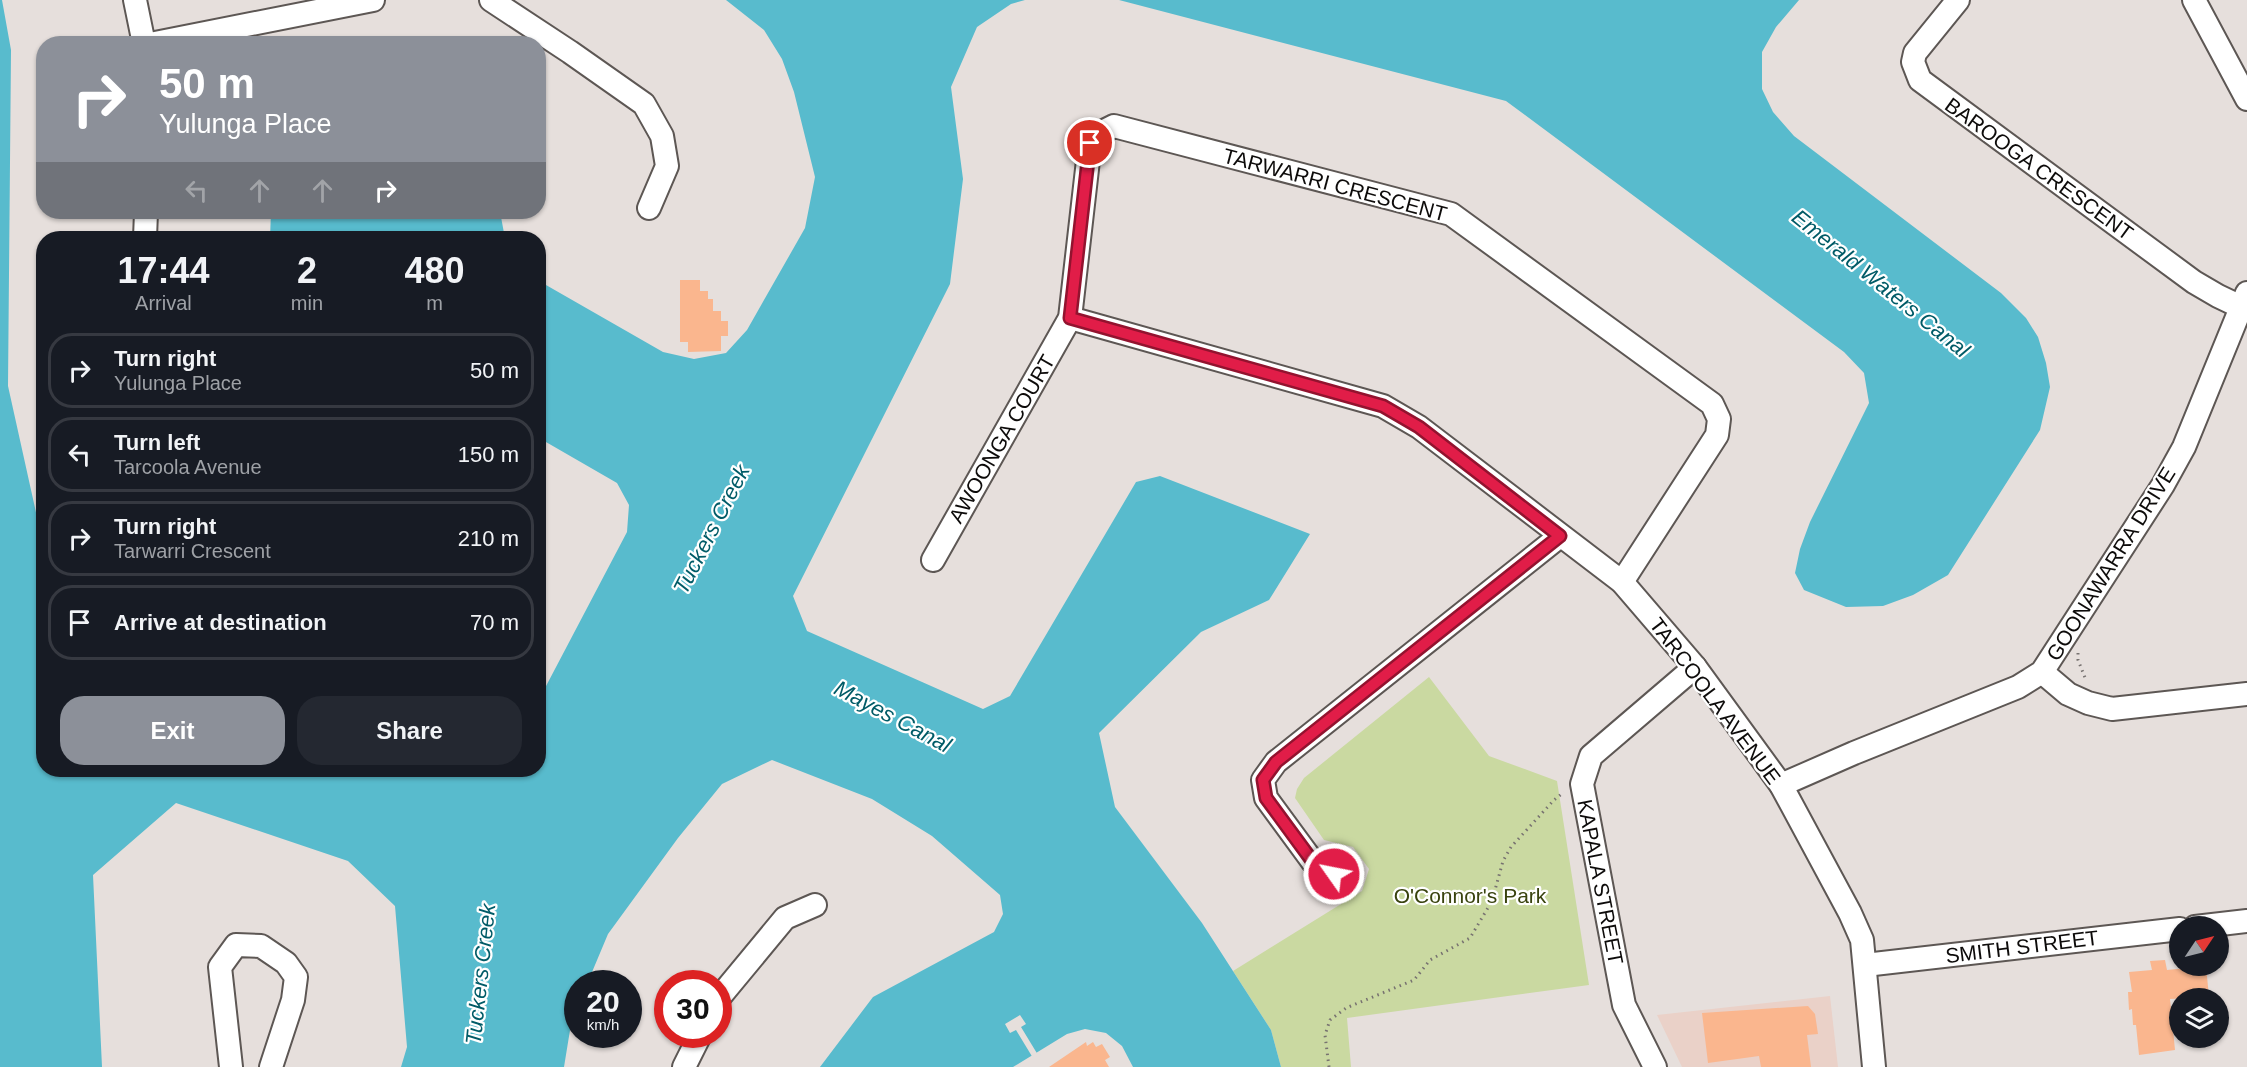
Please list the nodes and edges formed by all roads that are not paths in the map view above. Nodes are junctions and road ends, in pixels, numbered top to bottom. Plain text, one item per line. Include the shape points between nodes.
1 (135, 0) edge
2 (373, 0) edge
3 (491, 0) edge
4 (1958, 0) edge
5 (2194, 0) edge
6 (142, 36) edge
7 (191, 36) edge
8 (546, 36) edge
9 (546, 36) edge
10 (2247, 99) edge
11 (649, 208) dead end
12 (2244, 300) edge
13 (1070, 318) junction
14 (1560, 536) junction
15 (933, 560) dead end
16 (1622, 582) junction
17 (1695, 667) junction
18 (2042, 672) junction
19 (2247, 694) edge
20 (1781, 785) junction
21 (1334, 874) dead end
22 (815, 905) dead end
23 (2247, 921) edge
24 (2229, 923) edge
25 (2169, 930) edge
26 (1865, 965) junction
27 (732, 980) edge
28 (1872, 1035) junction
29 (694, 1048) edge
30 (231, 1067) edge
31 (271, 1067) edge
32 (684, 1067) edge
33 (1655, 1067) edge
34 (1874, 1067) edge
35 (1879, 1067) edge

1 - 6 street
2 - 7 street
3 - 9 street
4 - 12 street, BAROOGA CRESCENT via 1915,53 1913,62 1920,80 2194,282 2218,296
5 - 10 street
8 - 11 street via 644,104 662,136 667,166
12 - 18 street, GOONAWARRA DRIVE via 2184,447
13 - 14 street, TARCOOLA AVENUE via 1383,406 1419,427
13 - 15 street, AWOONGA COURT
13 - 16 street, TARWARRI CRESCENT via 1090,143 1114,126 1451,214 1712,404 1719,419 1717,435
14 - 16 street, TARCOOLA AVENUE
14 - 21 street via 1276,762 1263,780 1266,798 1313,862
16 - 17 street, TARCOOLA AVENUE
17 - 20 street, TARCOOLA AVENUE
17 - 33 street, KAPALA STREET via 1591,756 1582,784 1624,1005
18 - 19 street via 2068,694 2112,709
18 - 20 street, GOONAWARRA DRIVE via 2018,687
20 - 26 street, TARCOOLA AVENUE via 1855,923
22 - 27 street via 785,918
23 - 24 street
25 - 26 street, SMITH STREET
26 - 28 street, TARCOOLA AVENUE
28 - 34 street, TARCOOLA AVENUE
28 - 35 street, TARCOOLA AVENUE
29 - 32 street
30 - 31 street via 220,967 236,945 261,946 286,963 296,977 293,1000

